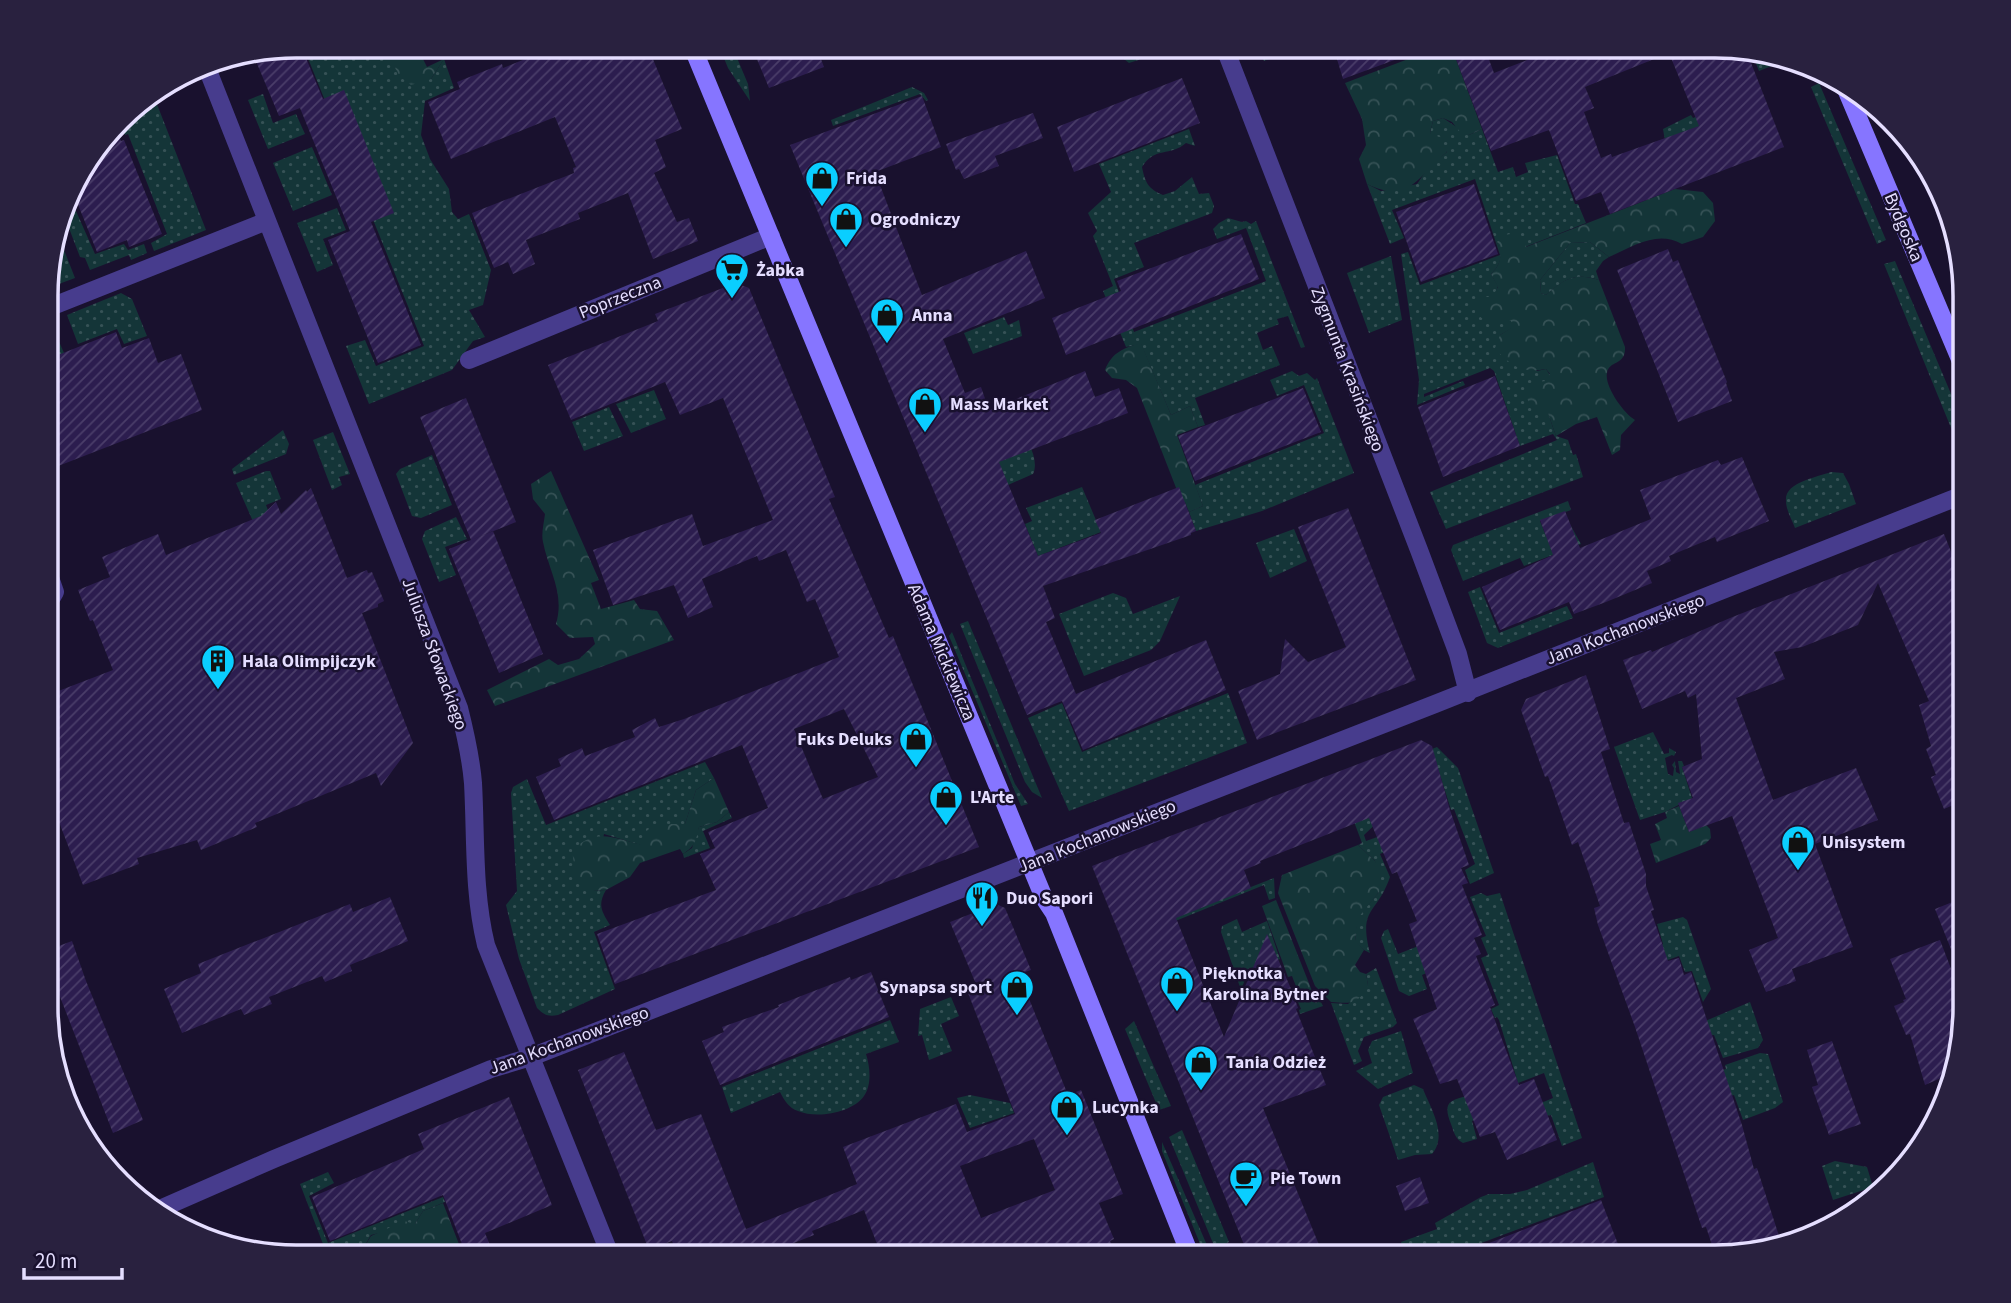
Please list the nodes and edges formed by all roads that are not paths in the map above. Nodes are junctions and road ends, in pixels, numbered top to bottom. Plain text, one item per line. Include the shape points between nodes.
1 (697, 58) edge
2 (1229, 58) edge
3 (209, 74) edge
4 (1851, 100) edge
5 (267, 222) junction
6 (771, 236) junction
7 (58, 304) edge
8 (1953, 343) edge
9 (469, 360) dead end
10 (1953, 499) edge
11 (1468, 692) junction
12 (1029, 862) junction
13 (531, 1057) junction
14 (165, 1206) edge
15 (606, 1245) edge
16 (1186, 1245) edge

1 - 6 street, Adama Mickiewicza
2 - 11 street, Zygmunta Krasińskiego via 1419,550
3 - 5 street, Juliusza Słowackiego
4 - 8 street, Bydgoska
5 - 7 street
5 - 13 street, Juliusza Słowackiego via 459,708 473,781 478,915
6 - 9 street, Poprzeczna
6 - 12 street, Adama Mickiewicza
10 - 11 street, Jana Kochanowskiego
11 - 12 street, Jana Kochanowskiego
12 - 13 street, Jana Kochanowskiego
12 - 16 street, Adama Mickiewicza via 1054,913
13 - 14 street, Jana Kochanowskiego via 491,1069
13 - 15 street, Juliusza Słowackiego

